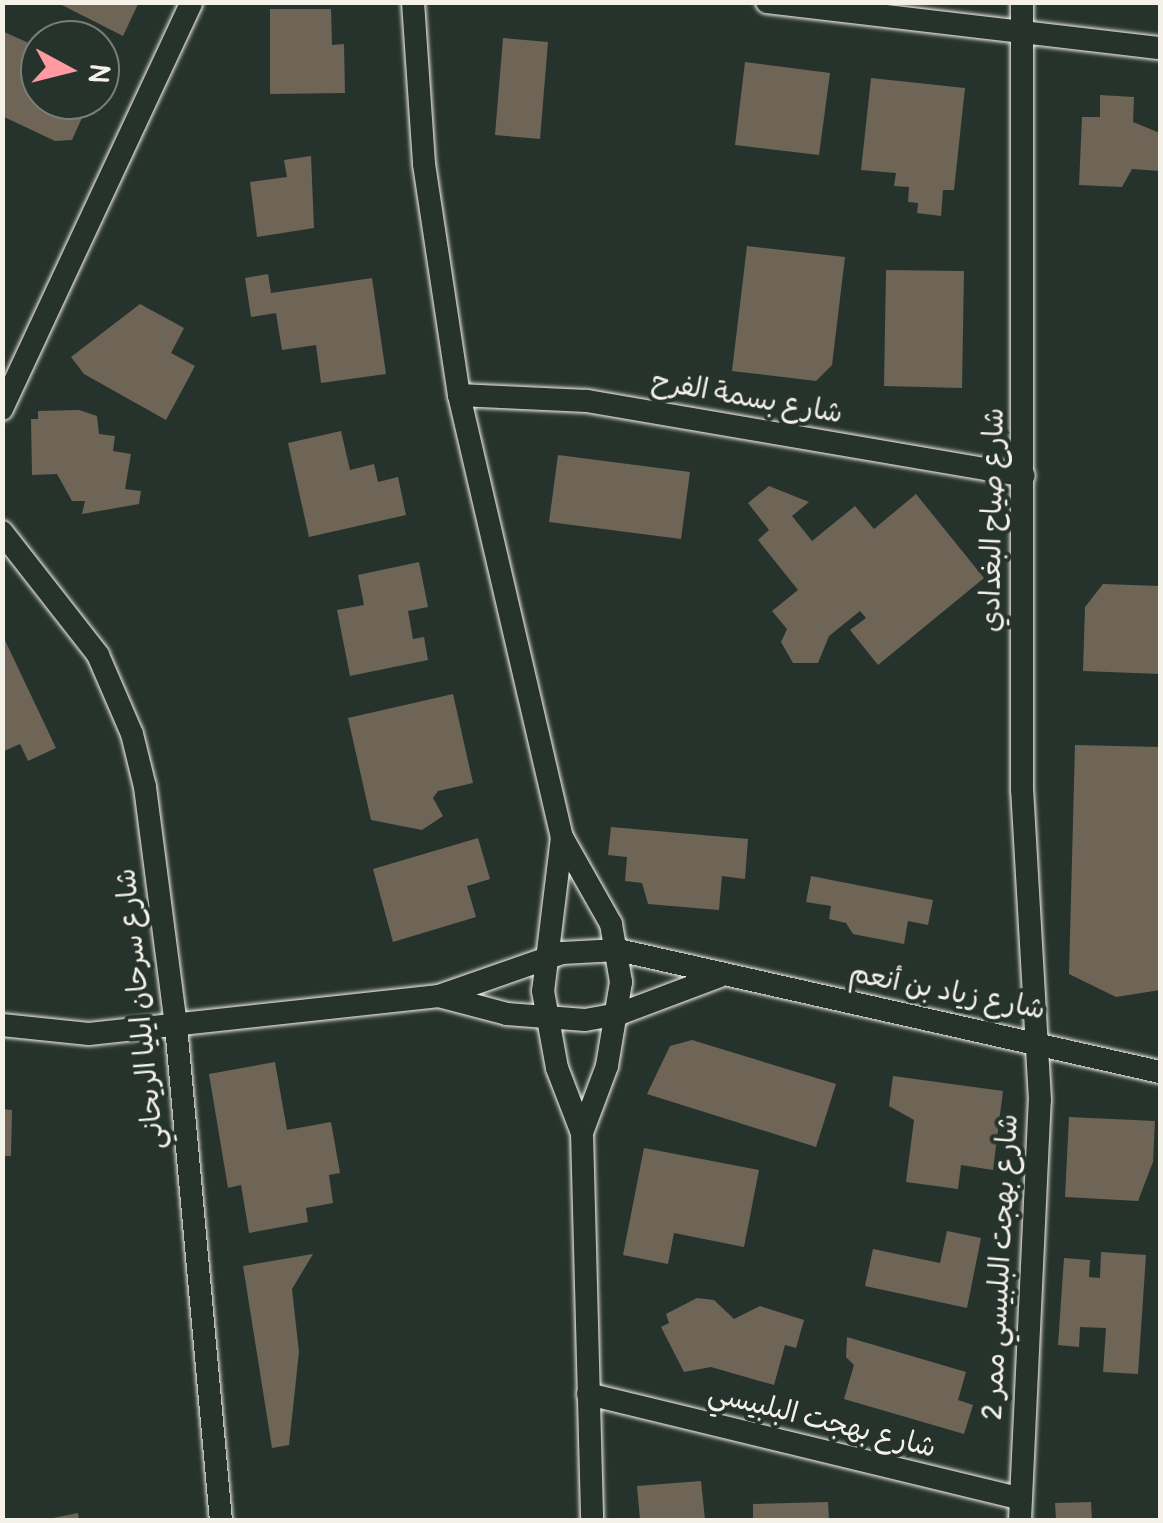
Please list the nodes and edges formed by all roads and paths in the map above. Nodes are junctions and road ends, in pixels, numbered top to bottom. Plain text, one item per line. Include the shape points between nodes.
1 (413, 2) edge
2 (767, 2) edge
3 (1022, 2) edge
4 (191, 4) edge
5 (1021, 32) junction
6 (1160, 48) edge
7 (459, 395) junction
8 (2, 408) edge
9 (1024, 476) junction
10 (2, 532) edge
11 (562, 837) junction
12 (618, 950) junction
13 (546, 958) junction
14 (720, 976) junction
15 (439, 996) junction
16 (619, 1014) junction
17 (546, 1018) junction
18 (2, 1025) edge
19 (176, 1026) junction
20 (1034, 1039) junction
21 (1160, 1072) edge
22 (582, 1133) junction
23 (588, 1394) junction
24 (1019, 1509) edge
25 (222, 1520) edge
26 (592, 1520) edge

1 - 7 street via 424,164
2 - 5 street
3 - 5 street, شارع صياح البغدادي
4 - 8 street
5 - 6 street
5 - 9 street, شارع صياح البغدادي
7 - 9 street, شارع بسمة الفرح via 587,401
7 - 11 street
9 - 20 street, شارع صياح البغدادي via 1022,809
10 - 19 street, شارع سرحان ايليا الريحاني via 98,655 132,734 156,854
11 - 12 street
11 - 13 street
12 - 13 street, شارع زياد بن أنعم
12 - 14 street, شارع زياد بن أنعم
12 - 16 street
13 - 15 street, شارع زياد بن أنعم
13 - 17 street
14 - 16 street, شارع زياد بن أنعم
14 - 20 street, شارع زياد بن أنعم
15 - 17 street, شارع زياد بن أنعم
15 - 19 street, شارع زياد بن أنعم via 288,1008
16 - 17 street, شارع زياد بن أنعم
16 - 22 street
17 - 22 street via 564,1094
18 - 19 street, شارع زياد بن أنعم via 88,1034
19 - 25 street, شارع سرحان ايليا الريحاني
20 - 21 street, شارع زياد بن أنعم
20 - 24 street, شارع بهجت البلبيسي ممر 2 via 1040,1134
22 - 23 street
23 - 24 street, شارع بهجت البلبيسي
23 - 26 street

